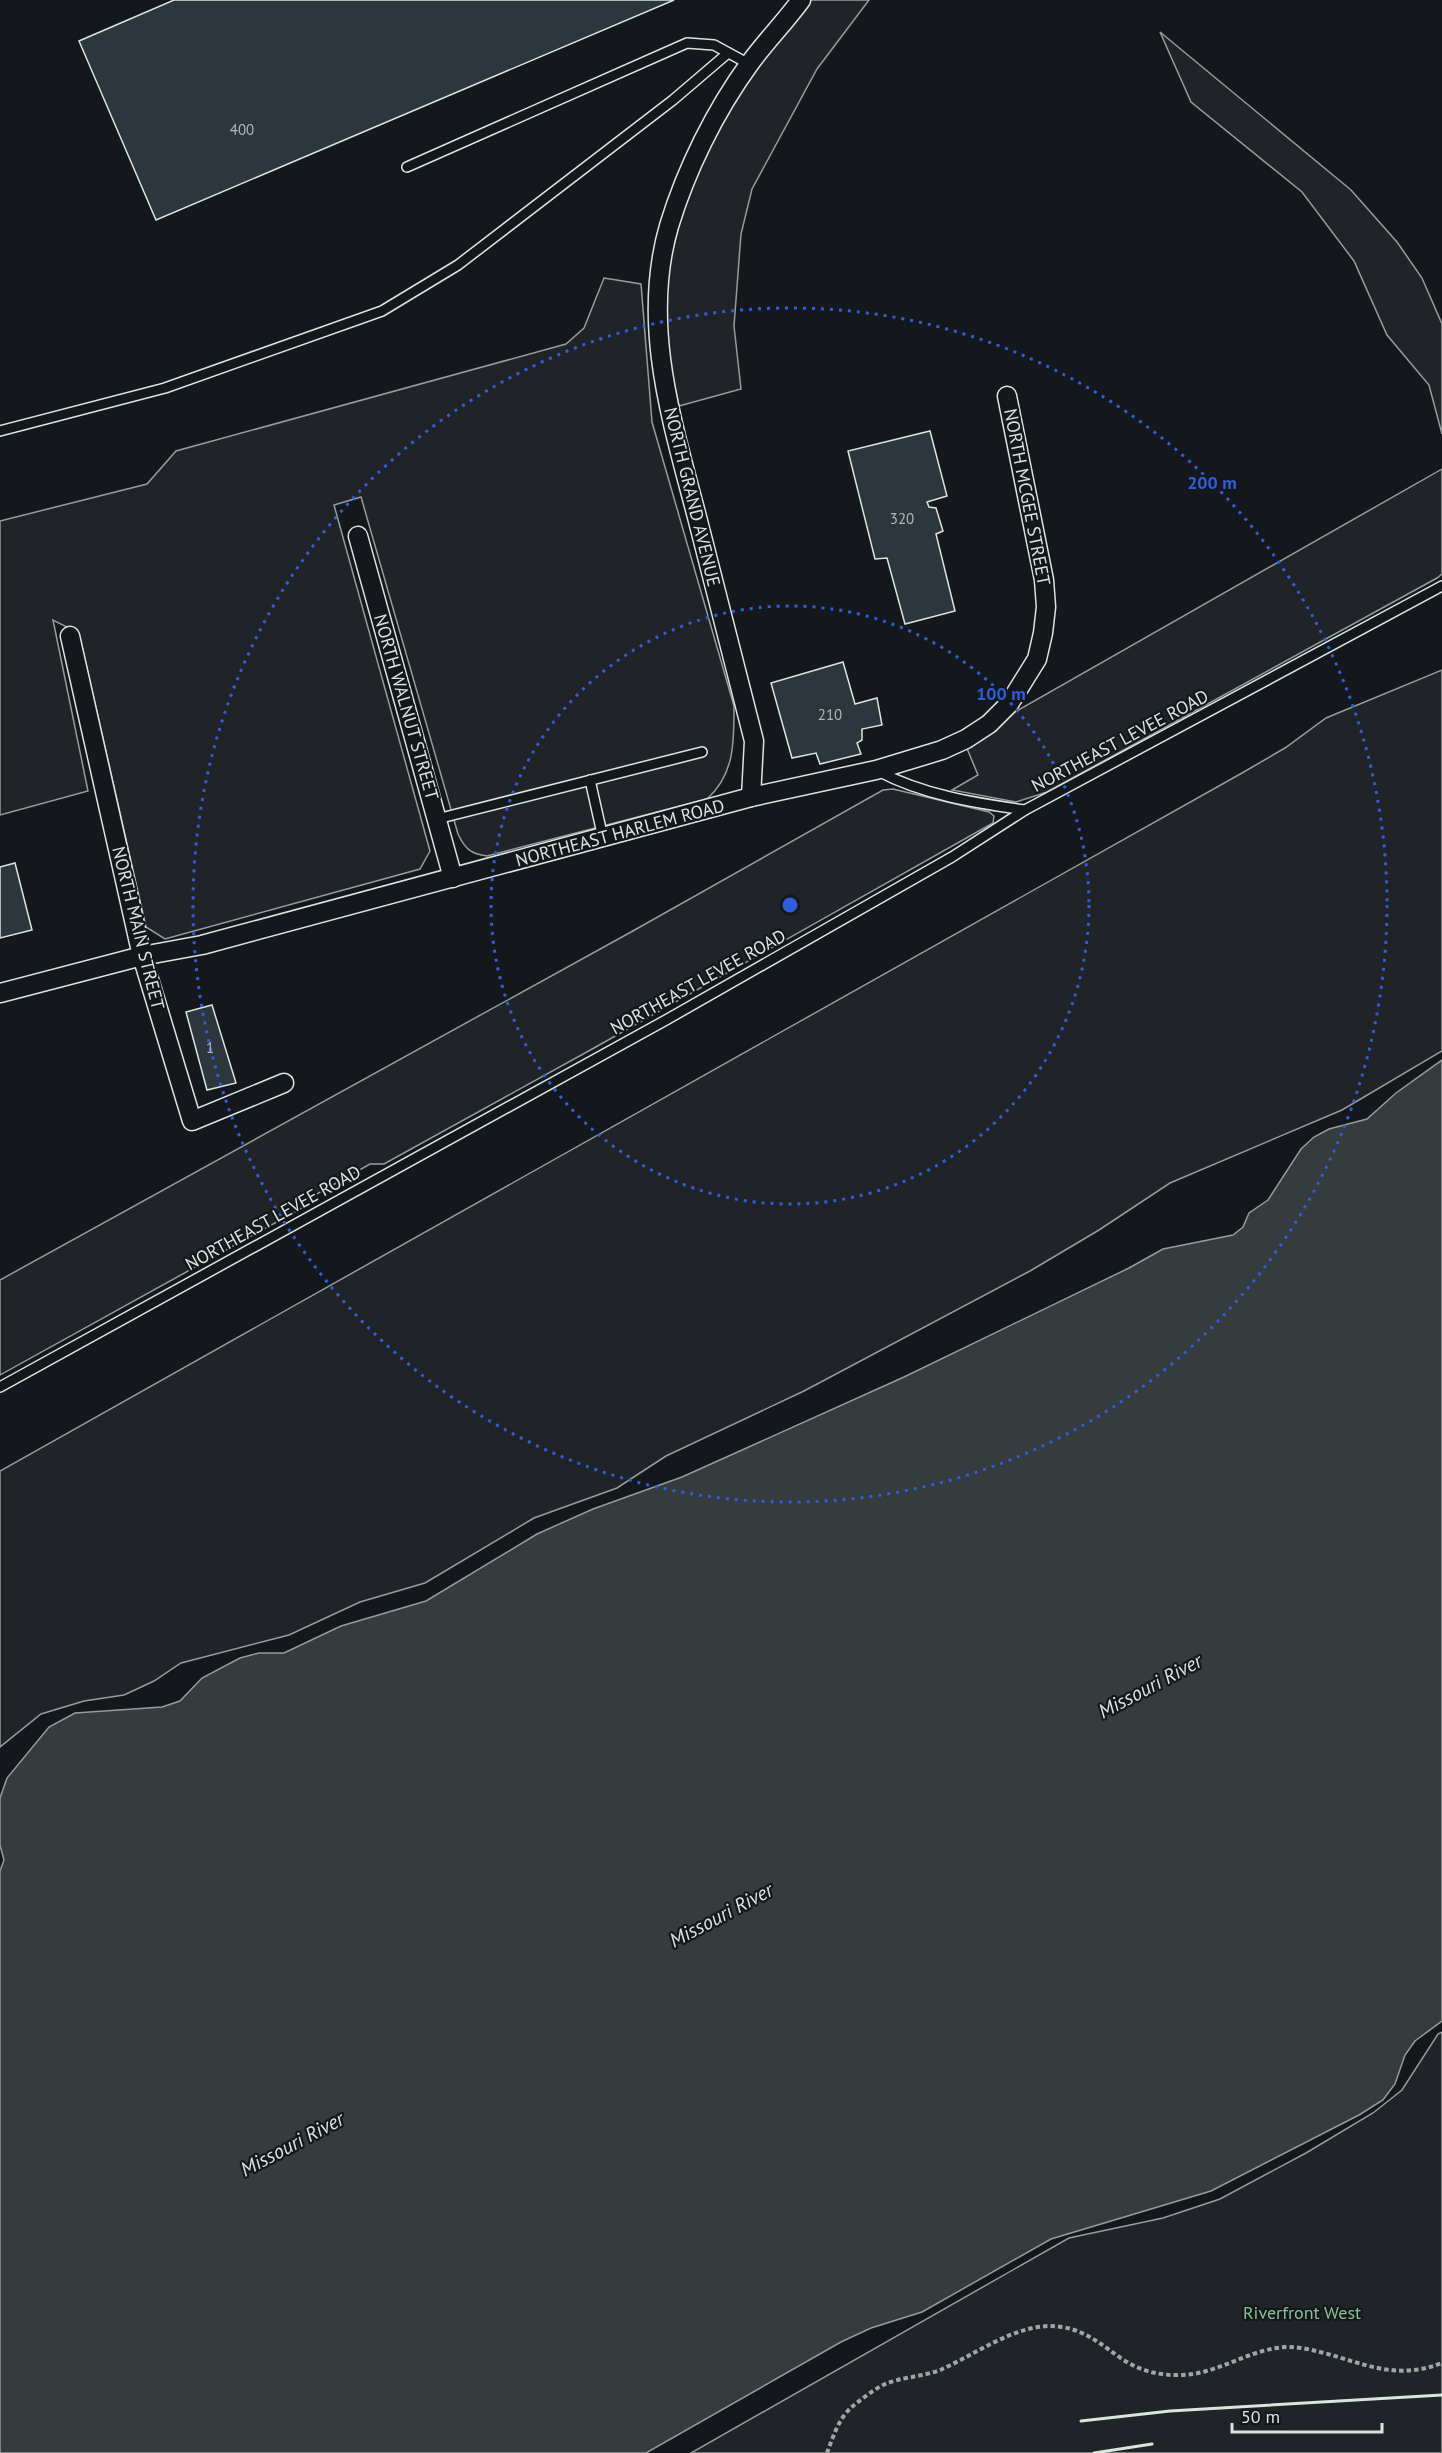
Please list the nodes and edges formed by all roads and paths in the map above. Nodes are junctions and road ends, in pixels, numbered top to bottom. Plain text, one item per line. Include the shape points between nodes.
1 (801, 0) edge
2 (728, 53) junction
3 (749, 64) junction
4 (406, 167) dead end
5 (1007, 396) dead end
6 (0, 431) edge
7 (358, 536) dead end
8 (1442, 586) edge
9 (1043, 633) joint
10 (70, 636) dead end
11 (702, 752) dead end
12 (876, 770) junction
13 (590, 780) junction
14 (751, 797) junction
15 (1025, 810) junction
16 (437, 819) junction
17 (603, 838) junction
18 (453, 879) junction
19 (142, 956) junction
20 (0, 993) edge
21 (284, 1083) dead end
22 (0, 1388) edge
23 (1442, 2363) edge
24 (826, 2453) edge

1 - 3 street, NORTH GRAND AVENUE
2 - 3 lane
2 - 4 lane via 714,45 687,43
2 - 6 lane via 673,100 458,265 382,311 165,388
3 - 14 street, NORTH GRAND AVENUE via 708,133 679,196 661,262 657,331 660,366 754,741
5 - 9 street, NORTH MCGEE STREET via 1044,580
7 - 16 street, NORTH WALNUT STREET
8 - 15 lane, NORTHEAST LEVEE ROAD
9 - 12 street, NORTHEAST HARLEM ROAD via 1037,659 1009,704 989,724 942,750
10 - 19 street, NORTH MAIN STREET
11 - 13 lane
12 - 14 street, NORTHEAST HARLEM ROAD
12 - 15 lane via 904,785 979,804
13 - 16 lane
13 - 17 lane
14 - 17 street, NORTHEAST HARLEM ROAD
15 - 22 lane, NORTHEAST LEVEE ROAD via 952,857 666,1020
16 - 18 street, NORTH WALNUT STREET
17 - 18 street, NORTHEAST HARLEM ROAD
18 - 19 street, NORTHEAST HARLEM ROAD via 202,945
19 - 20 street, NORTHEAST HARLEM ROAD
19 - 21 street, NORTH MAIN STREET via 192,1121
23 - 24 path via 1407,2371 1378,2369 1299,2348 1281,2348 1205,2371 1162,2375 1132,2364 1080,2332 1062,2327 1032,2328 936,2371 883,2385 851,2408 837,2426

